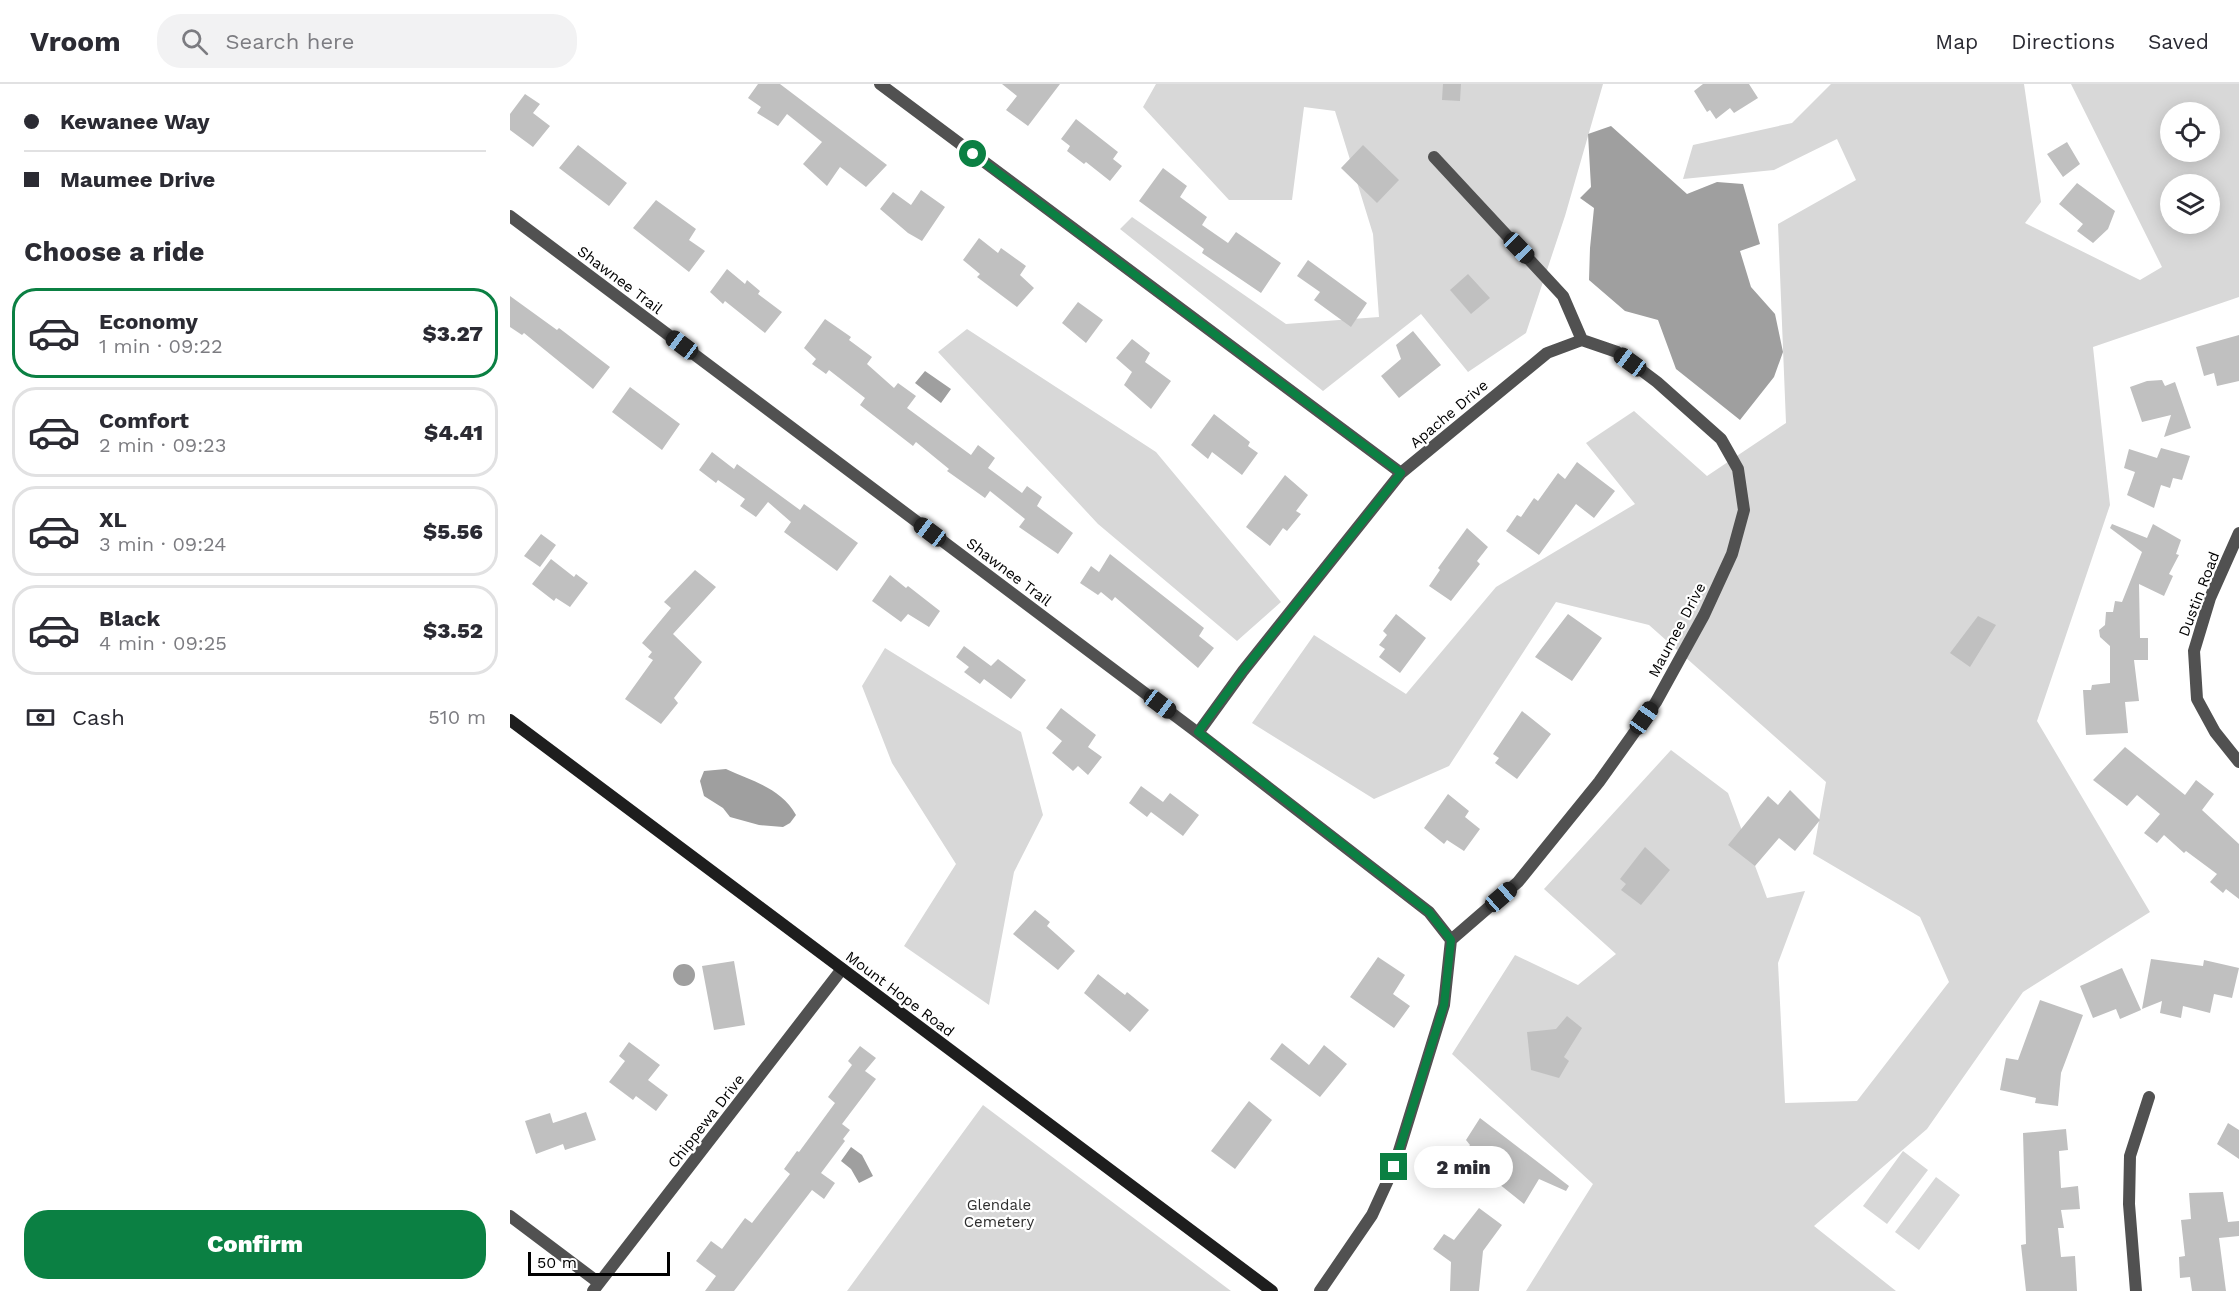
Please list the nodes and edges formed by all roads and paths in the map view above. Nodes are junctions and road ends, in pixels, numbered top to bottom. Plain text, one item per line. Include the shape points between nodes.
1 (880, 84) edge
2 (1434, 157) dead end
3 (510, 216) edge
4 (1582, 340) junction
5 (1401, 473) junction
6 (2239, 533) edge
7 (510, 720) edge
8 (1198, 732) junction
9 (2239, 762) edge
10 (1451, 940) junction
11 (842, 969) junction
12 (2149, 1097) dead end
13 (510, 1216) edge
14 (596, 1287) edge
15 (1272, 1291) edge
16 (1320, 1291) edge
17 (2136, 1291) edge

1 - 5 street
2 - 4 street via 1563,297
3 - 8 street, Shawnee Trail
4 - 5 street, Apache Drive via 1547,353
4 - 10 street, Maumee Drive via 1617,352 1721,439 1738,469 1744,510 1732,554 1656,702 1599,782 1518,882
5 - 8 street, Apache Drive
6 - 9 street, Dustin Road via 2210,598 2194,651 2198,699 2215,732
7 - 11 street, Mount Hope Road
8 - 10 street, Shawnee Trail via 1429,912
10 - 16 street via 1444,1005 1394,1167 1372,1215
11 - 14 street, Chippewa Drive
11 - 15 street, Mount Hope Road
12 - 17 street via 2130,1156 2129,1204
13 - 14 street

